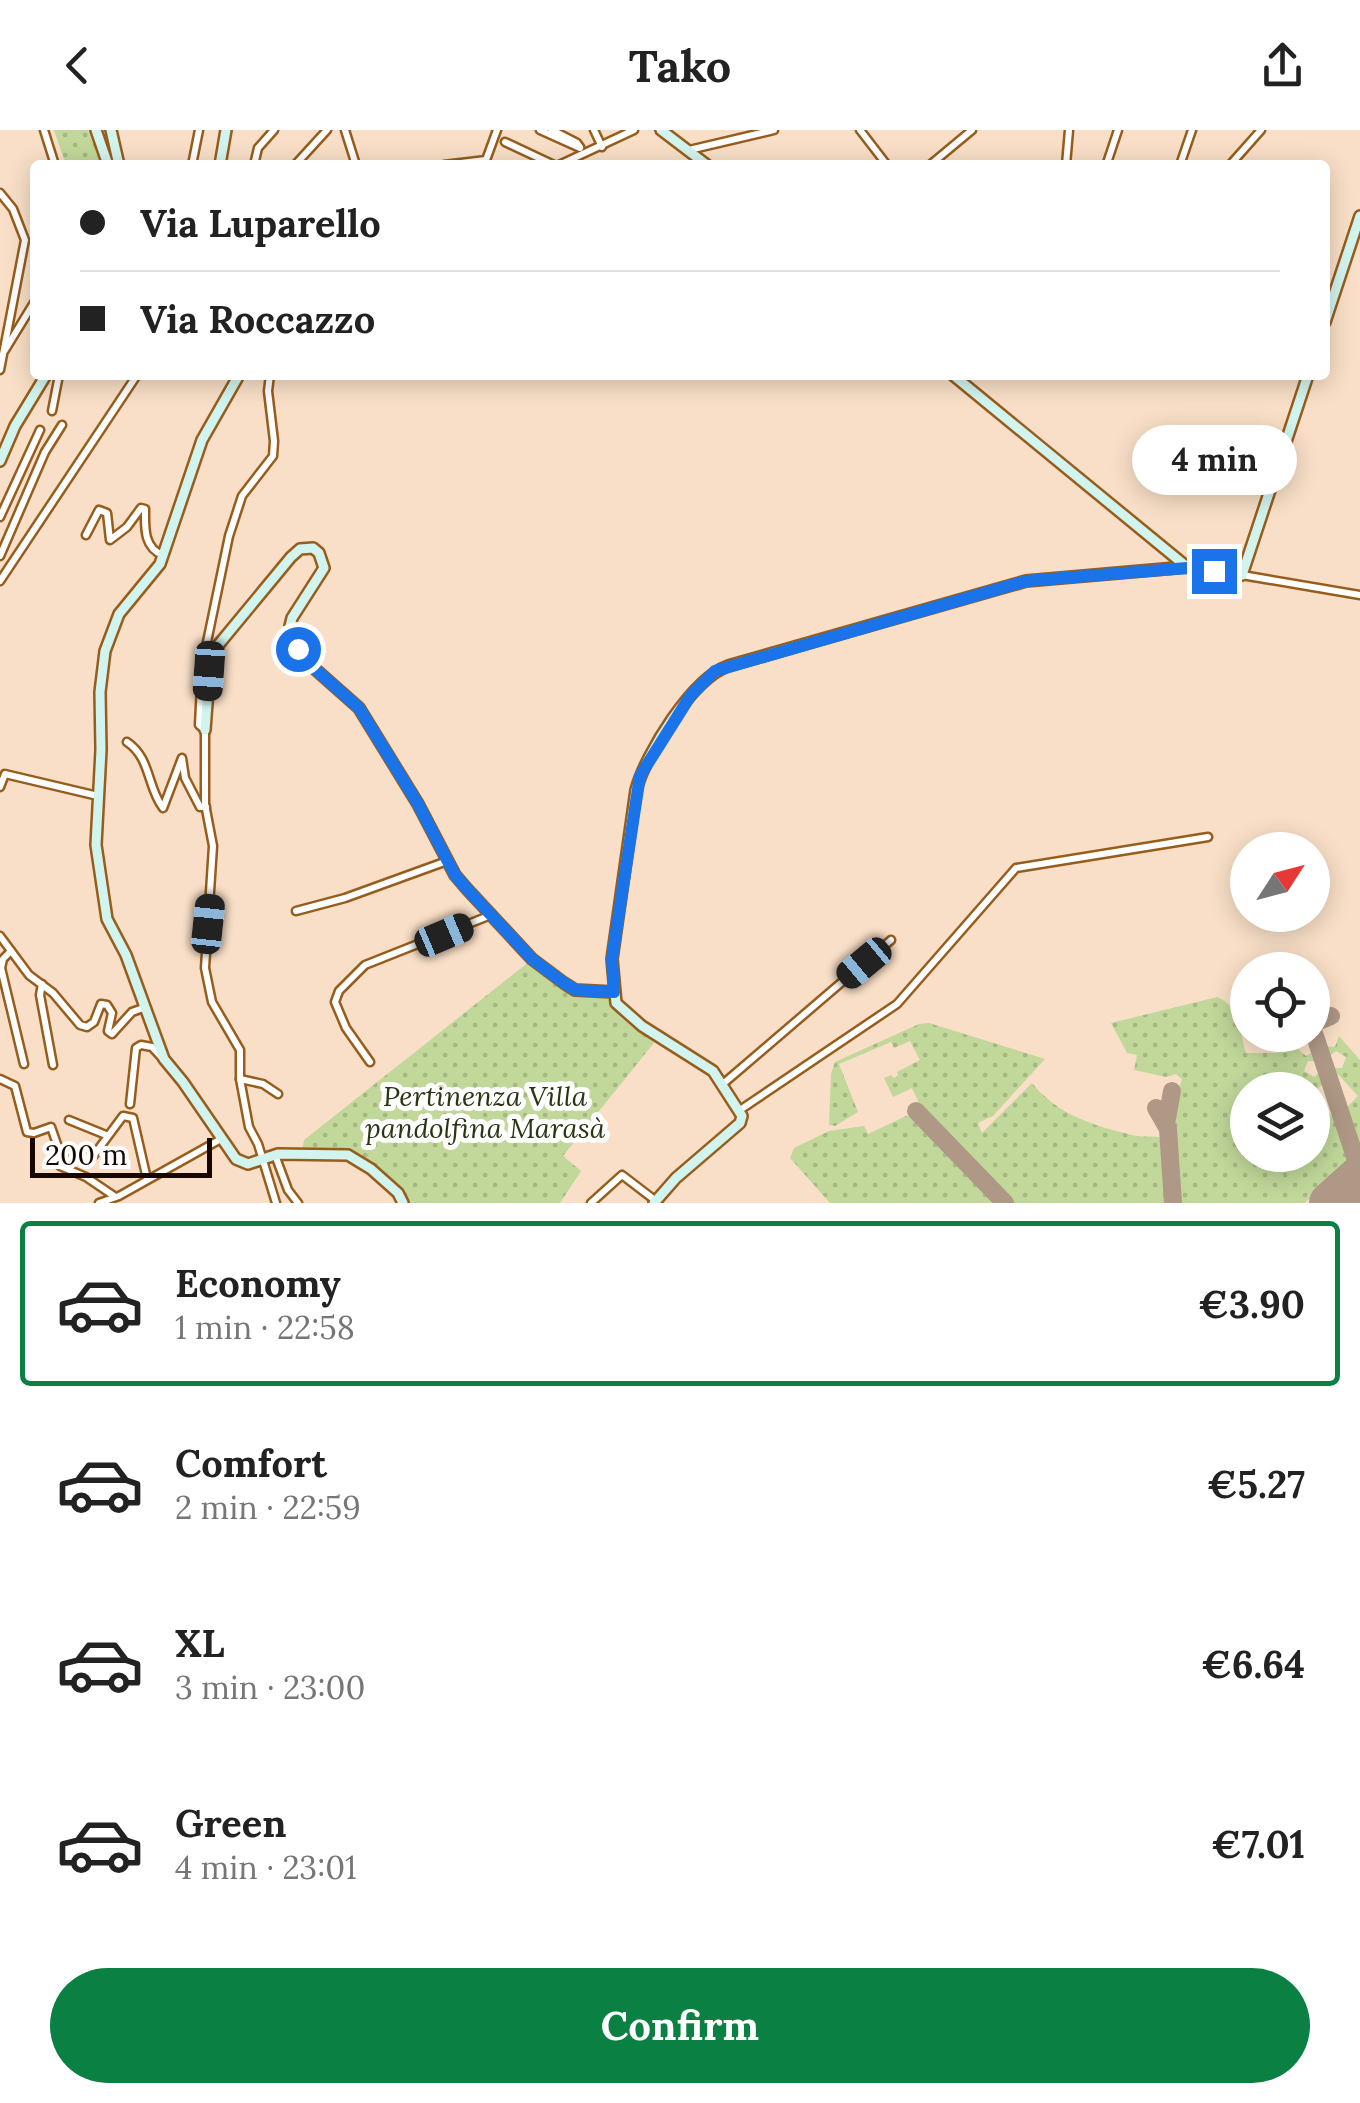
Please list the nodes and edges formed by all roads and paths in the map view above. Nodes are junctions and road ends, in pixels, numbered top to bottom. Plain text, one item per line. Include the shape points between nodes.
1 (44, 130) edge
2 (96, 130) edge
3 (111, 130) edge
4 (200, 130) edge
5 (226, 130) edge
6 (274, 130) edge
7 (328, 130) edge
8 (345, 130) edge
9 (497, 130) edge
10 (540, 130) edge
11 (552, 130) edge
12 (594, 130) edge
13 (634, 130) edge
14 (661, 130) edge
15 (774, 130) edge
16 (860, 130) edge
17 (972, 130) edge
18 (1069, 130) edge
19 (1118, 130) edge
20 (1192, 130) edge
21 (1261, 130) edge
22 (504, 142) dead end
23 (602, 147) junction
24 (581, 150) junction
25 (687, 150) junction
26 (54, 160) edge
27 (106, 160) edge
28 (118, 160) edge
29 (193, 160) edge
30 (221, 160) edge
31 (255, 160) edge
32 (300, 160) edge
33 (354, 160) edge
34 (486, 160) edge
35 (545, 160) edge
36 (564, 160) edge
37 (700, 160) edge
38 (882, 160) edge
39 (936, 160) edge
40 (1066, 160) edge
41 (1108, 160) edge
42 (1182, 160) edge
43 (1234, 160) edge
44 (0, 193) edge
45 (1360, 216) edge
46 (1330, 307) edge
47 (30, 310) edge
48 (4, 351) junction
49 (0, 370) edge
50 (43, 380) edge
51 (57, 380) edge
52 (133, 380) edge
53 (236, 380) edge
54 (269, 380) edge
55 (959, 380) edge
56 (1306, 380) edge
57 (52, 411) dead end
58 (62, 426) dead end
59 (40, 430) dead end
60 (0, 461) edge
61 (0, 517) edge
62 (86, 535) dead end
63 (163, 555) junction
64 (0, 556) edge
65 (1187, 568) junction
66 (1242, 574) junction
67 (0, 581) edge
68 (1360, 594) edge
69 (205, 730) junction
70 (128, 742) dead end
71 (0, 788) edge
72 (99, 796) junction
73 (206, 806) junction
74 (1208, 837) dead end
75 (447, 860) junction
76 (296, 912) dead end
77 (491, 915) junction
78 (0, 936) edge
79 (892, 940) dead end
80 (11, 950) junction
81 (42, 984) junction
82 (614, 992) junction
83 (143, 1008) junction
84 (164, 1059) junction
85 (370, 1062) dead end
86 (24, 1064) dead end
87 (54, 1065) dead end
88 (240, 1078) junction
89 (0, 1079) edge
90 (724, 1082) junction
91 (278, 1094) dead end
92 (130, 1104) dead end
93 (740, 1110) junction
94 (69, 1120) dead end
95 (106, 1135) junction
96 (220, 1139) junction
97 (275, 1156) junction
98 (262, 1160) junction
99 (60, 1166) dead end
100 (148, 1180) junction
101 (115, 1196) junction
102 (655, 1202) edge
103 (98, 1203) edge
104 (276, 1203) edge
105 (298, 1203) edge
106 (402, 1203) edge
107 (591, 1203) edge

1 - 26 street
2 - 27 street
3 - 28 street
4 - 29 street
5 - 30 street
6 - 31 street
7 - 32 street
8 - 33 street
9 - 34 street
10 - 24 street
11 - 24 street
12 - 23 street
13 - 23 street
14 - 25 street
15 - 25 street
16 - 38 street
17 - 39 street
18 - 40 street
19 - 41 street
20 - 42 street
21 - 43 street
22 - 35 street
23 - 24 street
24 - 36 street
25 - 37 street
44 - 48 street via 25,240
45 - 46 street
47 - 48 street
48 - 49 street
50 - 60 street
51 - 57 street
52 - 67 street
53 - 63 street via 202,440
54 - 69 street via 273,456 242,496 229,536 202,666 199,724
55 - 65 street
56 - 66 street
58 - 64 street
59 - 61 street
62 - 63 street via 99,510 108,513 110,540 146,508 148,542
63 - 72 street via 119,614 105,651
65 - 66 street
65 - 82 street via 1026,581 715,671 691,695 640,776 612,959
66 - 68 street
69 - 73 street
69 - 75 street via 215,650 292,557 313,548 324,568 295,608 294,643 359,708
70 - 73 street via 143,758 163,808 182,758 185,778
71 - 72 street via 5,774
72 - 83 street via 96,844 107,919
73 - 88 street via 213,846 205,968 212,1002 240,1050
74 - 93 street via 1016,868 898,1004
75 - 76 street
75 - 77 street
77 - 82 street via 564,983
77 - 85 street via 365,965 339,991 335,1002 346,1028
78 - 80 street
79 - 90 street
80 - 81 street
80 - 86 street via 1,968
81 - 83 street via 80,1025 88,1027 101,1004 107,1005 112,1034
81 - 87 street
82 - 90 street via 622,1012
83 - 84 street
84 - 92 street via 152,1047 136,1048
84 - 96 street
88 - 91 street
88 - 98 street
89 - 95 street via 15,1086 26,1132 50,1127 58,1146 83,1159 90,1159
90 - 93 street
93 - 102 street via 740,1122
94 - 95 street
95 - 100 street via 123,1116 133,1118
96 - 98 street via 236,1159
96 - 100 street
97 - 98 street
97 - 105 street
97 - 106 street via 348,1155
98 - 104 street
99 - 101 street
100 - 101 street
101 - 103 street
102 - 107 street via 622,1175

